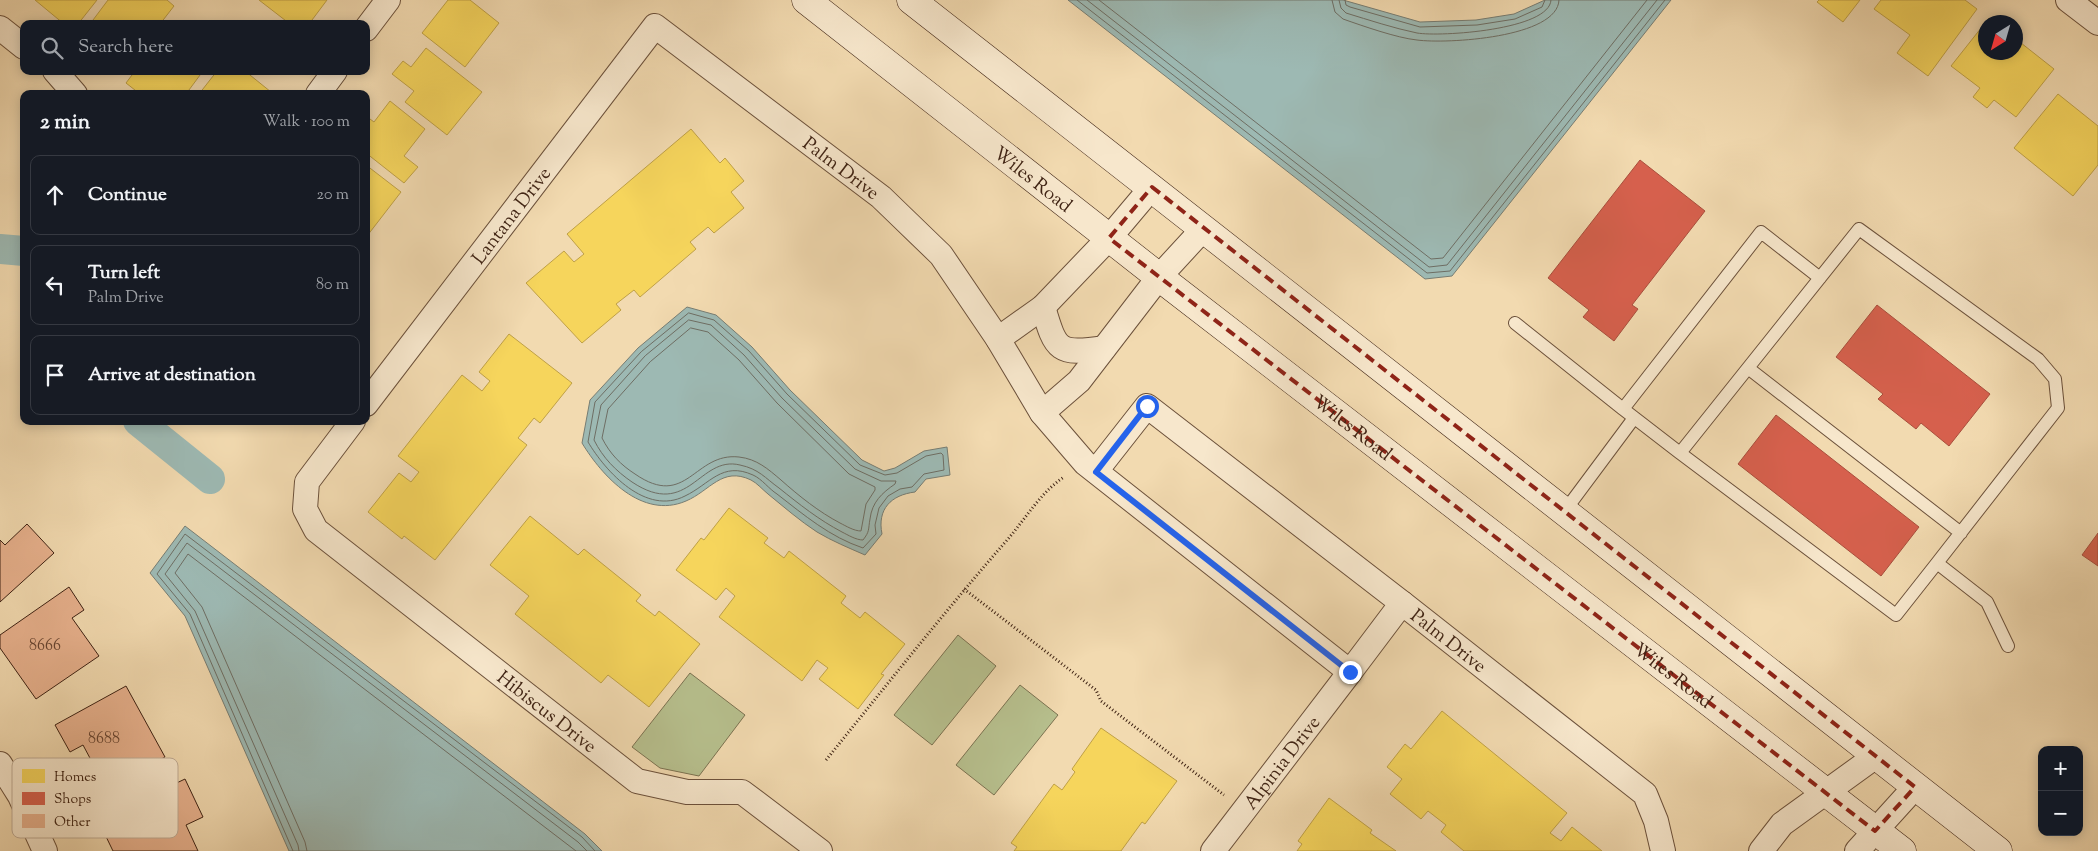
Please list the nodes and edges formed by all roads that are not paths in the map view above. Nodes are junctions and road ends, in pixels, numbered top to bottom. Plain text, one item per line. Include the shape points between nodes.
1 (388, 0) edge
2 (806, 0) edge
3 (911, 0) edge
4 (2068, 0) edge
5 (2098, 23) edge
6 (370, 25) edge
7 (655, 26) joint
8 (0, 28) edge
9 (20, 44) edge
10 (59, 75) edge
11 (332, 75) edge
12 (72, 90) edge
13 (321, 90) edge
14 (1152, 187) junction
15 (1204, 228) junction
16 (1109, 238) junction
17 (1159, 277) junction
18 (1820, 278) junction
19 (1043, 307) junction
20 (1515, 323) dead end
21 (998, 339) junction
22 (1104, 348) junction
23 (1748, 368) junction
24 (370, 399) edge
25 (1623, 409) junction
26 (1042, 413) junction
27 (1634, 418) junction
28 (351, 425) edge
29 (1680, 453) junction
30 (1090, 467) junction
31 (1564, 512) junction
32 (1961, 533) junction
33 (1937, 563) junction
34 (1402, 603) junction
35 (2008, 646) dead end
36 (1350, 672) junction
37 (1876, 756) junction
38 (0, 764) edge
39 (12, 783) edge
40 (1915, 787) junction
41 (1826, 792) junction
42 (1876, 830) junction
43 (39, 838) edge
44 (45, 851) edge
45 (820, 851) edge
46 (1213, 851) edge
47 (1664, 851) edge
48 (1761, 851) edge
49 (1857, 851) edge
50 (1902, 851) edge
51 (1998, 851) edge

1 - 6 street
2 - 16 main road, Wiles Road
3 - 14 main road
4 - 5 street
7 - 21 street, Palm Drive via 881,196 941,255
7 - 24 street, Lantana Drive
8 - 9 street
10 - 12 street
11 - 13 street
14 - 15 main road
14 - 16 street
15 - 17 street
15 - 31 main road
16 - 17 main road, Wiles Road
16 - 19 street
17 - 22 street
17 - 41 main road, Wiles Road
18 - 23 lane
18 - 25 lane via 1761,232
18 - 32 lane via 1859,229 2038,359 2055,379 2058,408
19 - 21 street
19 - 22 street via 1052,335 1066,350 1077,352
20 - 25 lane
21 - 26 street, Palm Drive
22 - 26 street via 1079,381
23 - 29 lane
23 - 32 lane
25 - 27 lane
26 - 30 street, Palm Drive
27 - 29 lane
27 - 31 lane
28 - 45 street, Hibiscus Drive via 307,482 305,508 316,530 636,781 687,792 742,792
29 - 33 lane via 1896,615
30 - 34 street via 1147,406
30 - 36 street, Palm Drive
31 - 37 main road
32 - 33 lane
33 - 35 lane via 1987,602
34 - 36 street, Palm Drive
34 - 47 street, Palm Drive via 1645,794
36 - 46 street, Alpinia Drive
37 - 40 main road
37 - 41 street
38 - 39 street
40 - 42 street
40 - 51 main road
41 - 42 main road, Wiles Road
41 - 48 street via 1782,824
42 - 49 street
42 - 50 main road, Wiles Road
43 - 44 street

